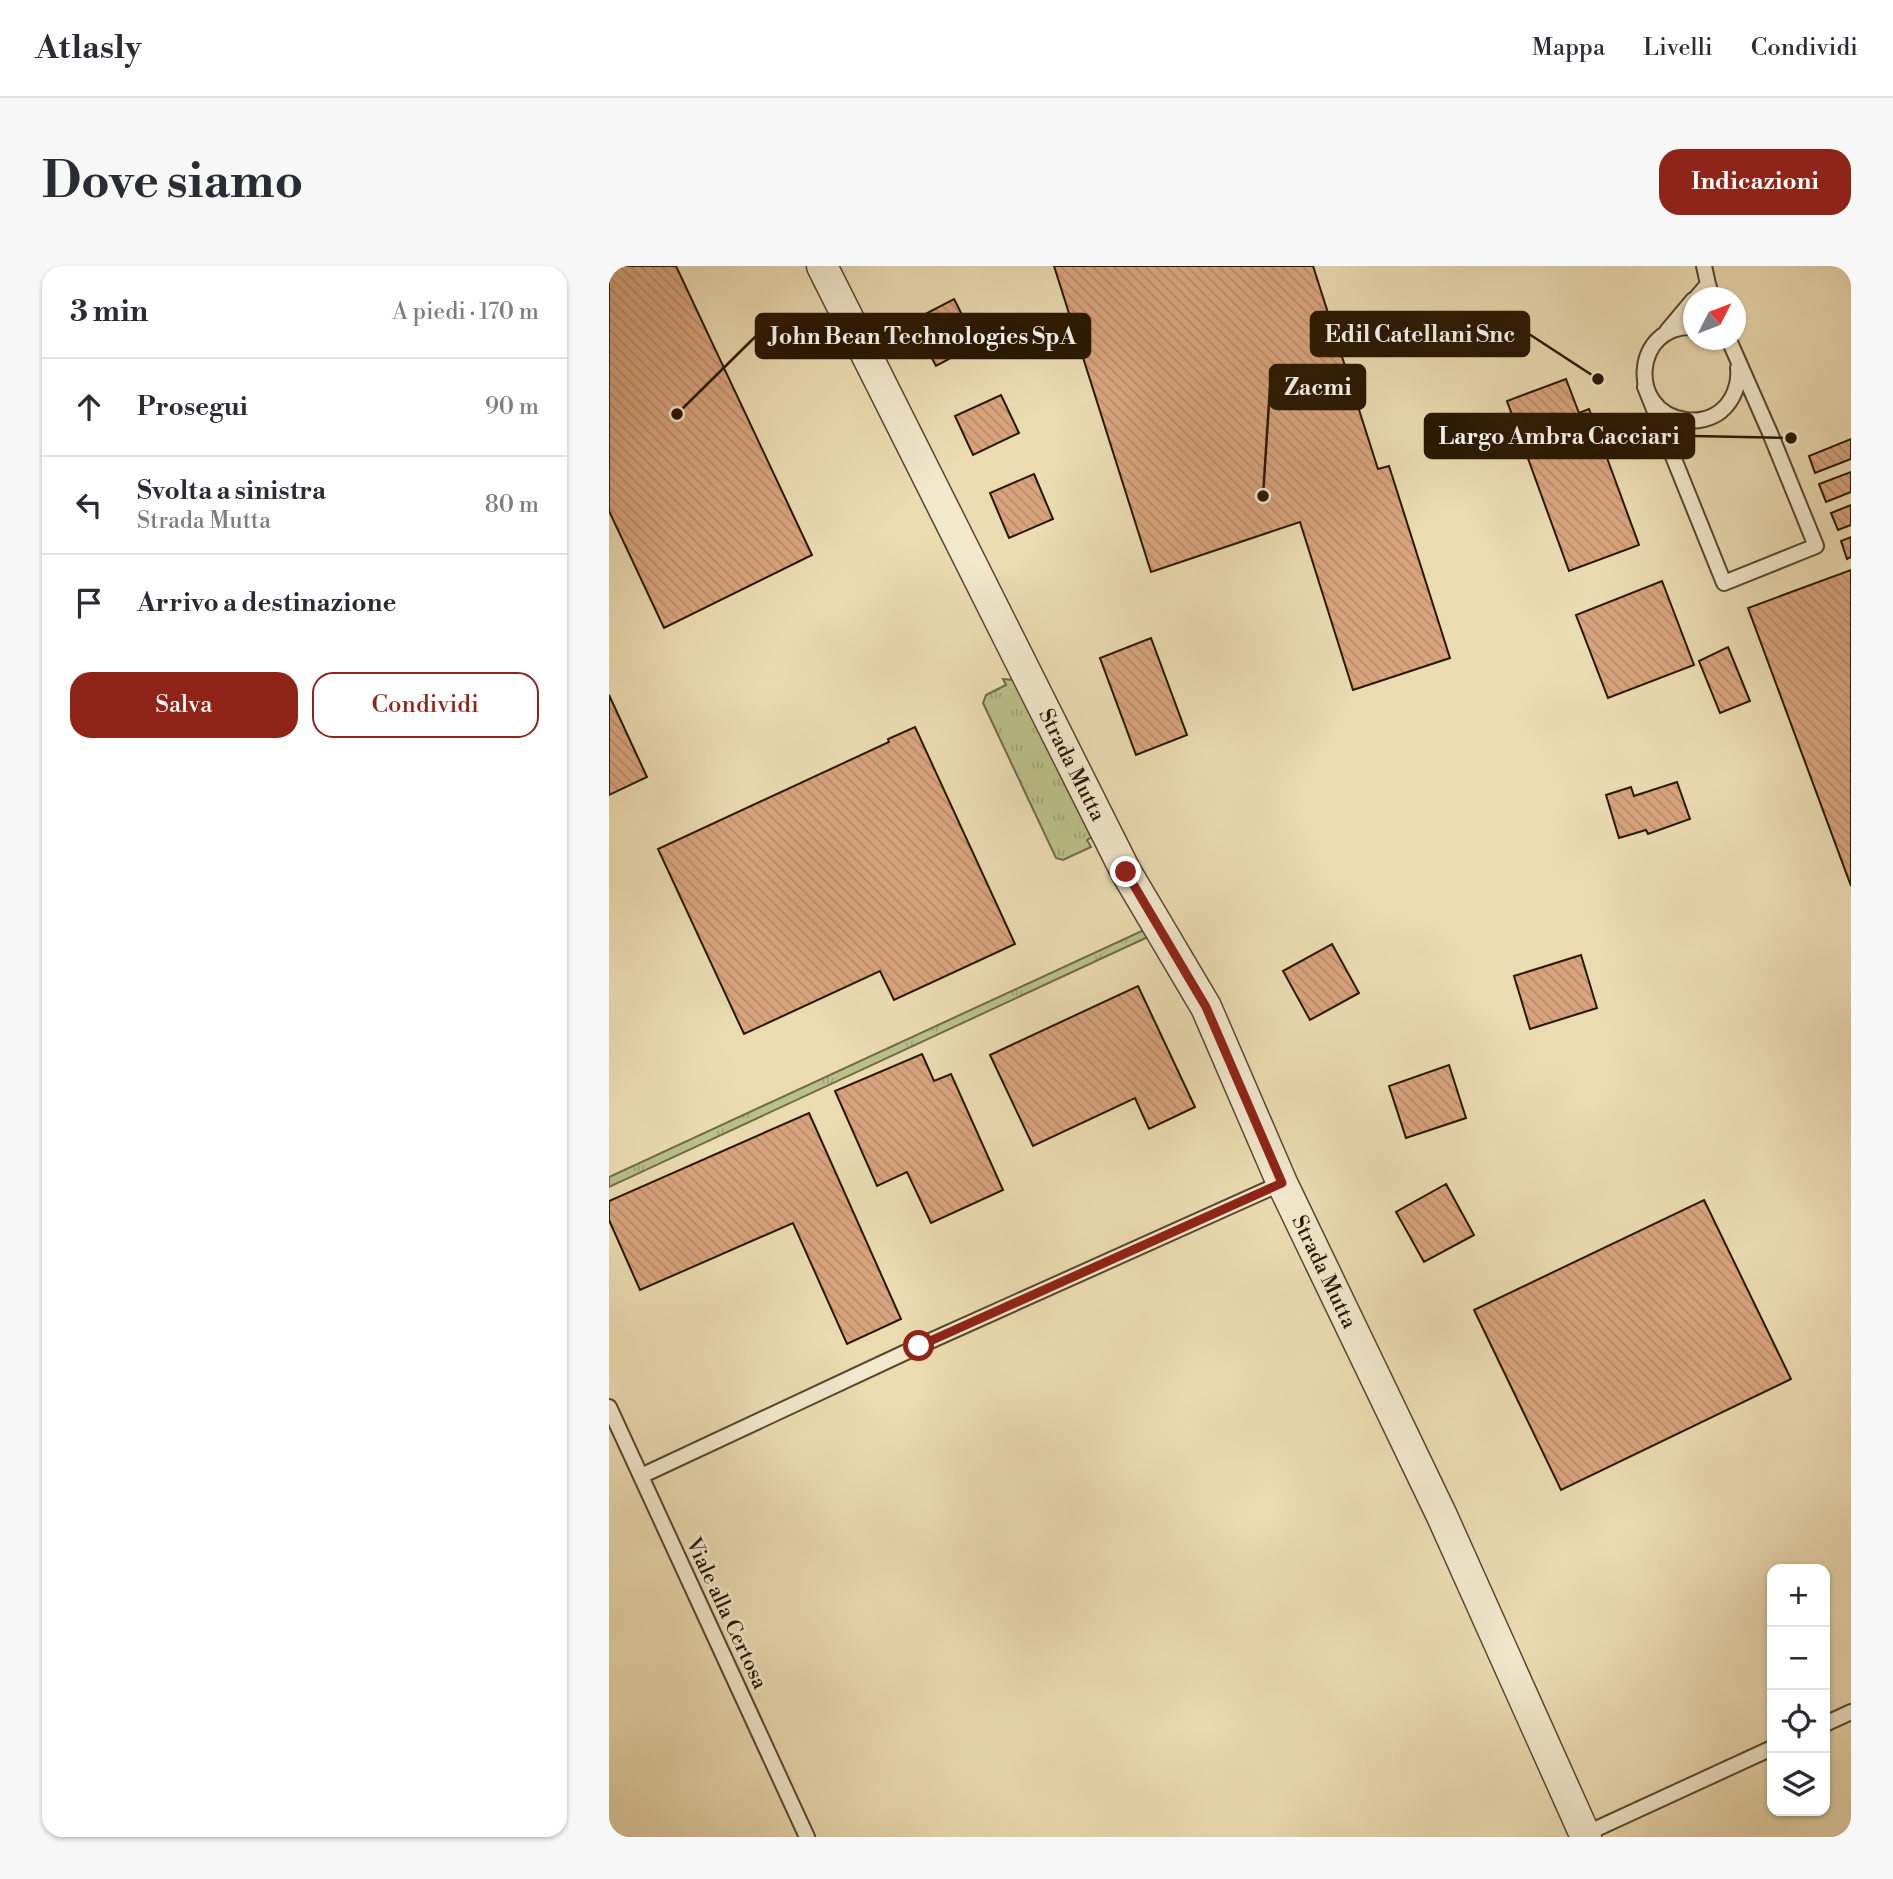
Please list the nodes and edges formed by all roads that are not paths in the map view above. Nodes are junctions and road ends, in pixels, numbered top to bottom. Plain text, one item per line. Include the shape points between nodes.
1 (822, 266) edge
2 (1704, 266) edge
3 (1709, 287) edge
4 (1683, 312) edge
5 (1683, 328) edge
6 (1662, 336) junction
7 (1732, 350) edge
8 (1733, 350) edge
9 (1736, 358) junction
10 (1645, 387) junction
11 (1282, 1183) junction
12 (609, 1406) edge
13 (641, 1476) junction
14 (1851, 1712) edge
15 (1830, 1722) edge
16 (1767, 1750) edge
17 (1586, 1835) edge
18 (807, 1837) edge

1 - 11 street, Strada Mutta via 1126,872 1206,1007
2 - 3 lane
4 - 6 lane
5 - 6 lane
6 - 10 lane via 1645,360
7 - 9 lane
8 - 9 lane
9 - 10 lane via 1737,388 1719,412 1706,419 1676,419 1662,412
9 - 10 lane via 1816,546 1724,583
11 - 13 lane
11 - 17 street, Strada Mutta via 1442,1516
12 - 13 lane, Viale alla Certosa
13 - 18 lane, Viale alla Certosa
14 - 15 lane
16 - 17 lane

